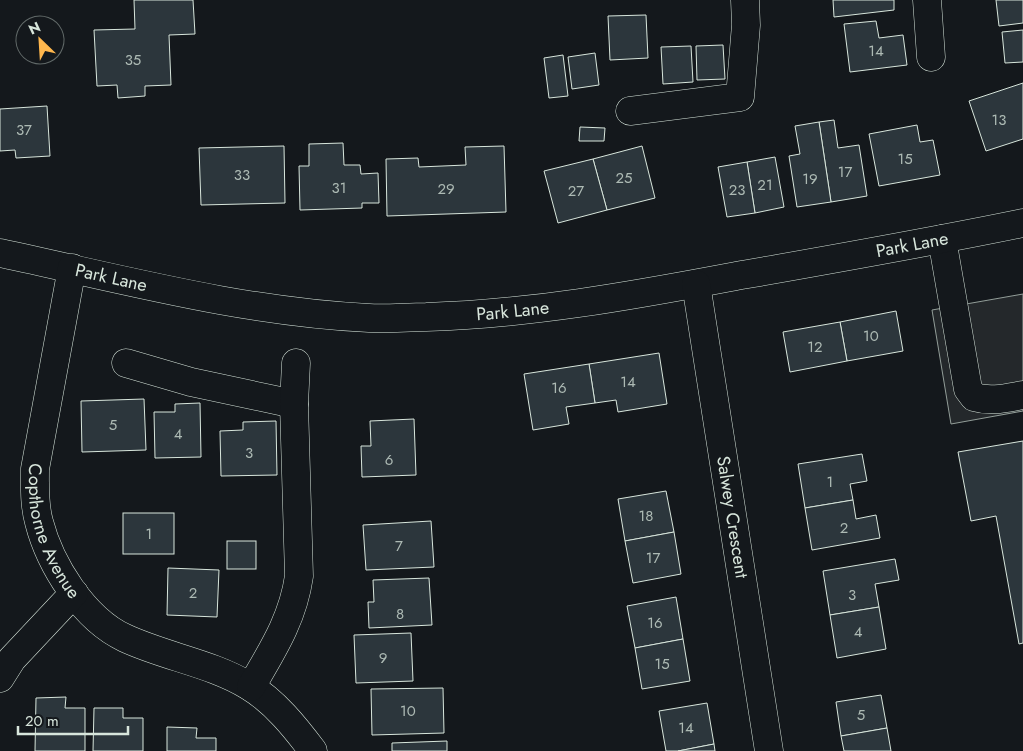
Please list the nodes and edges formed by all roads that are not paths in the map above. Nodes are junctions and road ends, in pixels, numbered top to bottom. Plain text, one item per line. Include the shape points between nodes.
1 (745, 0) edge
2 (928, 0) edge
3 (931, 57) dead end
4 (630, 111) dead end
5 (1023, 223) edge
6 (942, 239) junction
7 (0, 253) edge
8 (72, 268) junction
9 (696, 284) junction
10 (126, 363) dead end
11 (296, 363) dead end
12 (1023, 395) edge
13 (294, 404) junction
14 (74, 592) junction
15 (0, 678) edge
16 (251, 687) junction
17 (313, 751) edge
18 (769, 751) edge

1 - 4 street via 740,97
2 - 3 street
5 - 6 street, Park Lane
6 - 9 street, Park Lane
6 - 12 street via 968,389 974,397 985,400
7 - 8 street, Park Lane
8 - 9 street, Park Lane via 240,305 371,318 497,313
8 - 14 street, Copthorne Avenue via 39,444 34,497 46,543
9 - 18 street, Salwey Crescent
10 - 13 street via 191,382
11 - 13 street
13 - 16 street via 296,597 277,642
14 - 15 street via 12,659
14 - 16 street, Copthorne Avenue via 96,617 123,637 223,672
16 - 17 street, Copthorne Avenue via 282,712

